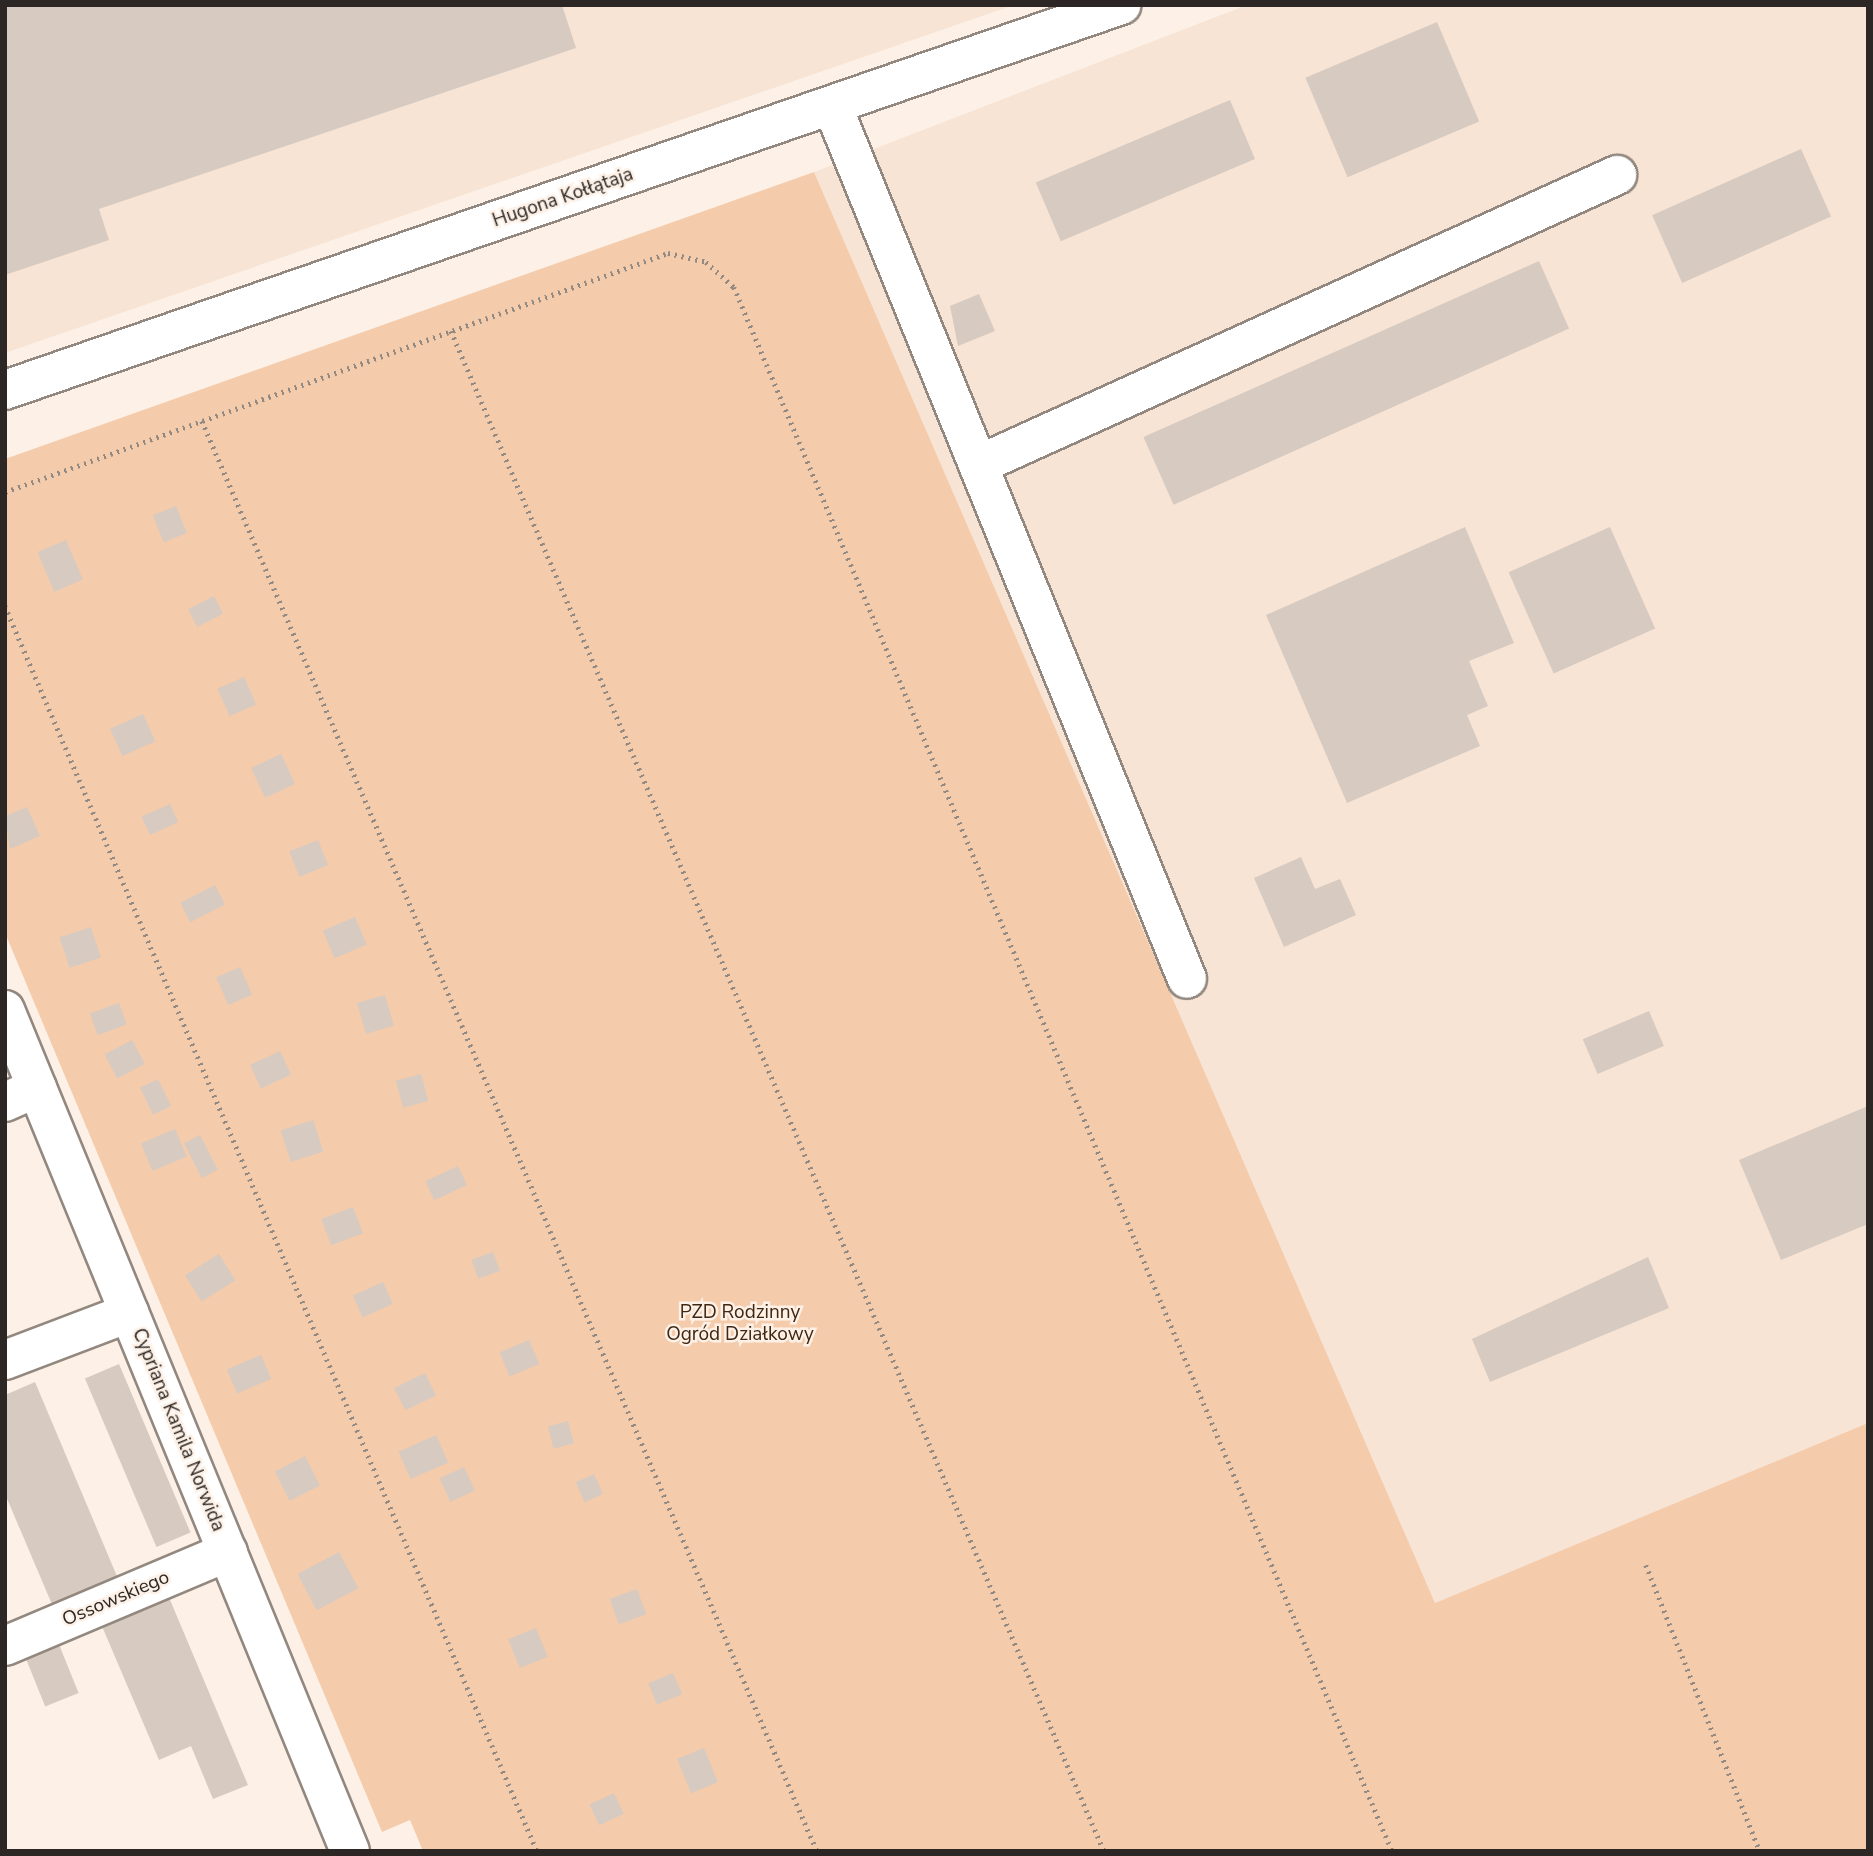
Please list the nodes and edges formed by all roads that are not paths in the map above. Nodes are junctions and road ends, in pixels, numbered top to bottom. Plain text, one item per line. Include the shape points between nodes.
1 (1121, 5) edge
2 (832, 105) junction
3 (1617, 176) dead end
4 (5, 390) edge
5 (978, 465) junction
6 (1188, 979) dead end
7 (5, 1010) edge
8 (21, 1095) edge
9 (129, 1313) junction
10 (5, 1360) edge
11 (228, 1552) junction
12 (5, 1646) edge
13 (350, 1851) edge

1 - 2 street, Hugona Kołłątaja
2 - 4 street, Hugona Kołłątaja
2 - 5 street
3 - 5 street
5 - 6 street
7 - 8 street, Cypriana Kamila Norwida
8 - 9 street, Cypriana Kamila Norwida
9 - 10 street
9 - 11 street, Cypriana Kamila Norwida
11 - 12 street, Ossowskiego
11 - 13 street, Cypriana Kamila Norwida

